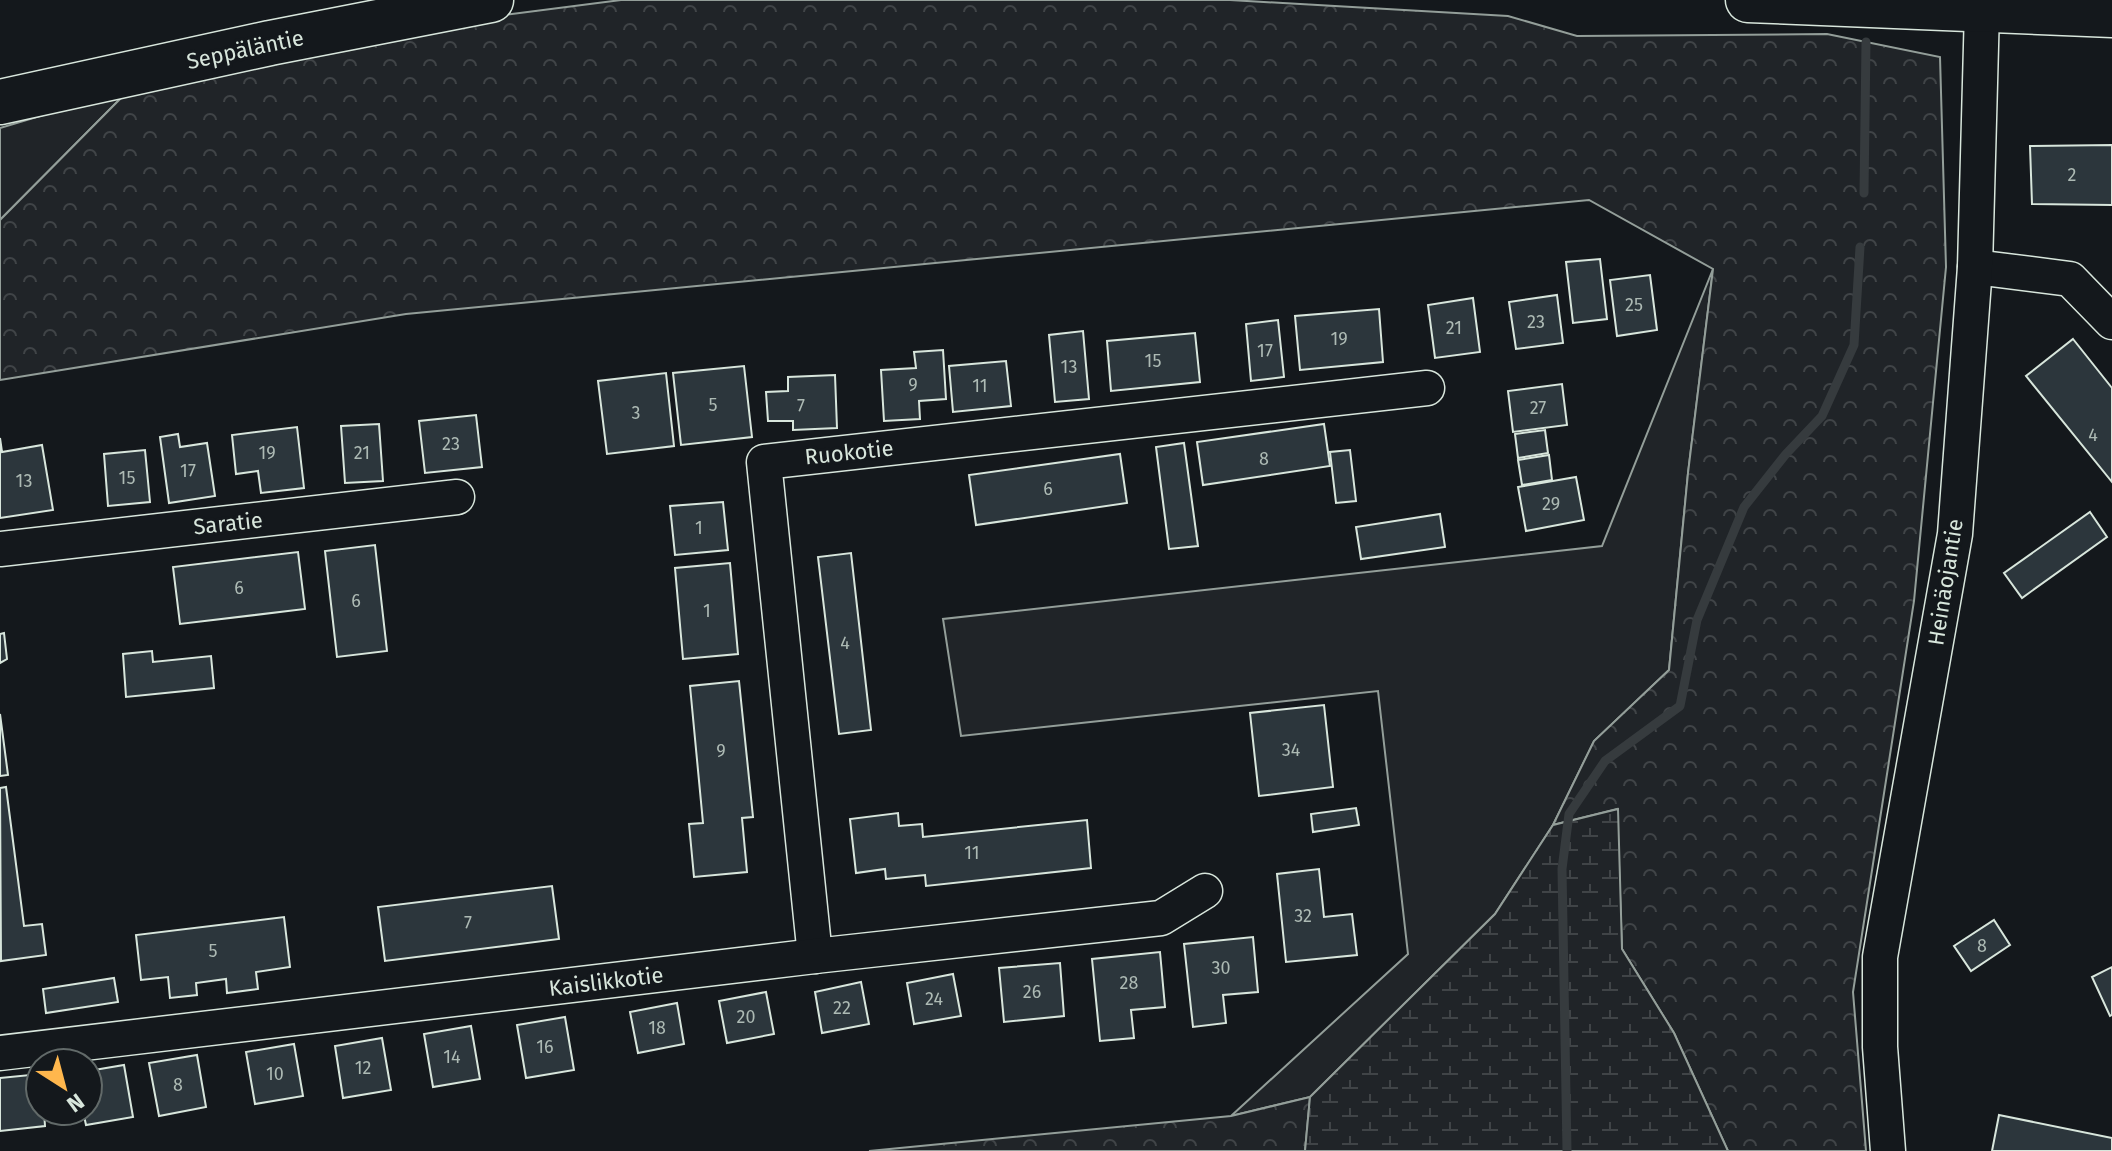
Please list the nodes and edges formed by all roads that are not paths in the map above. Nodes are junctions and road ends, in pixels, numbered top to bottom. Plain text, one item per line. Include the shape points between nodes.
1 (491, 0) edge
2 (1748, 0) edge
3 (1982, 9) junction
4 (2112, 15) edge
5 (0, 102) edge
6 (1975, 267) junction
7 (2112, 322) edge
8 (1427, 388) dead end
9 (457, 497) dead end
10 (0, 549) edge
11 (1205, 891) dead end
12 (815, 956) junction
13 (0, 1053) edge
14 (1888, 1151) edge

1 - 5 main road, Seppäläntie
2 - 3 main road
3 - 4 main road
3 - 6 street, Heinäojantie
6 - 7 street via 2070,279
6 - 14 street, Heinäojantie via 1955,534 1880,957
8 - 12 street, Ruokotie via 764,462
9 - 10 street, Saratie
11 - 12 street, Kaislikkotie via 1161,918
12 - 13 street, Kaislikkotie

